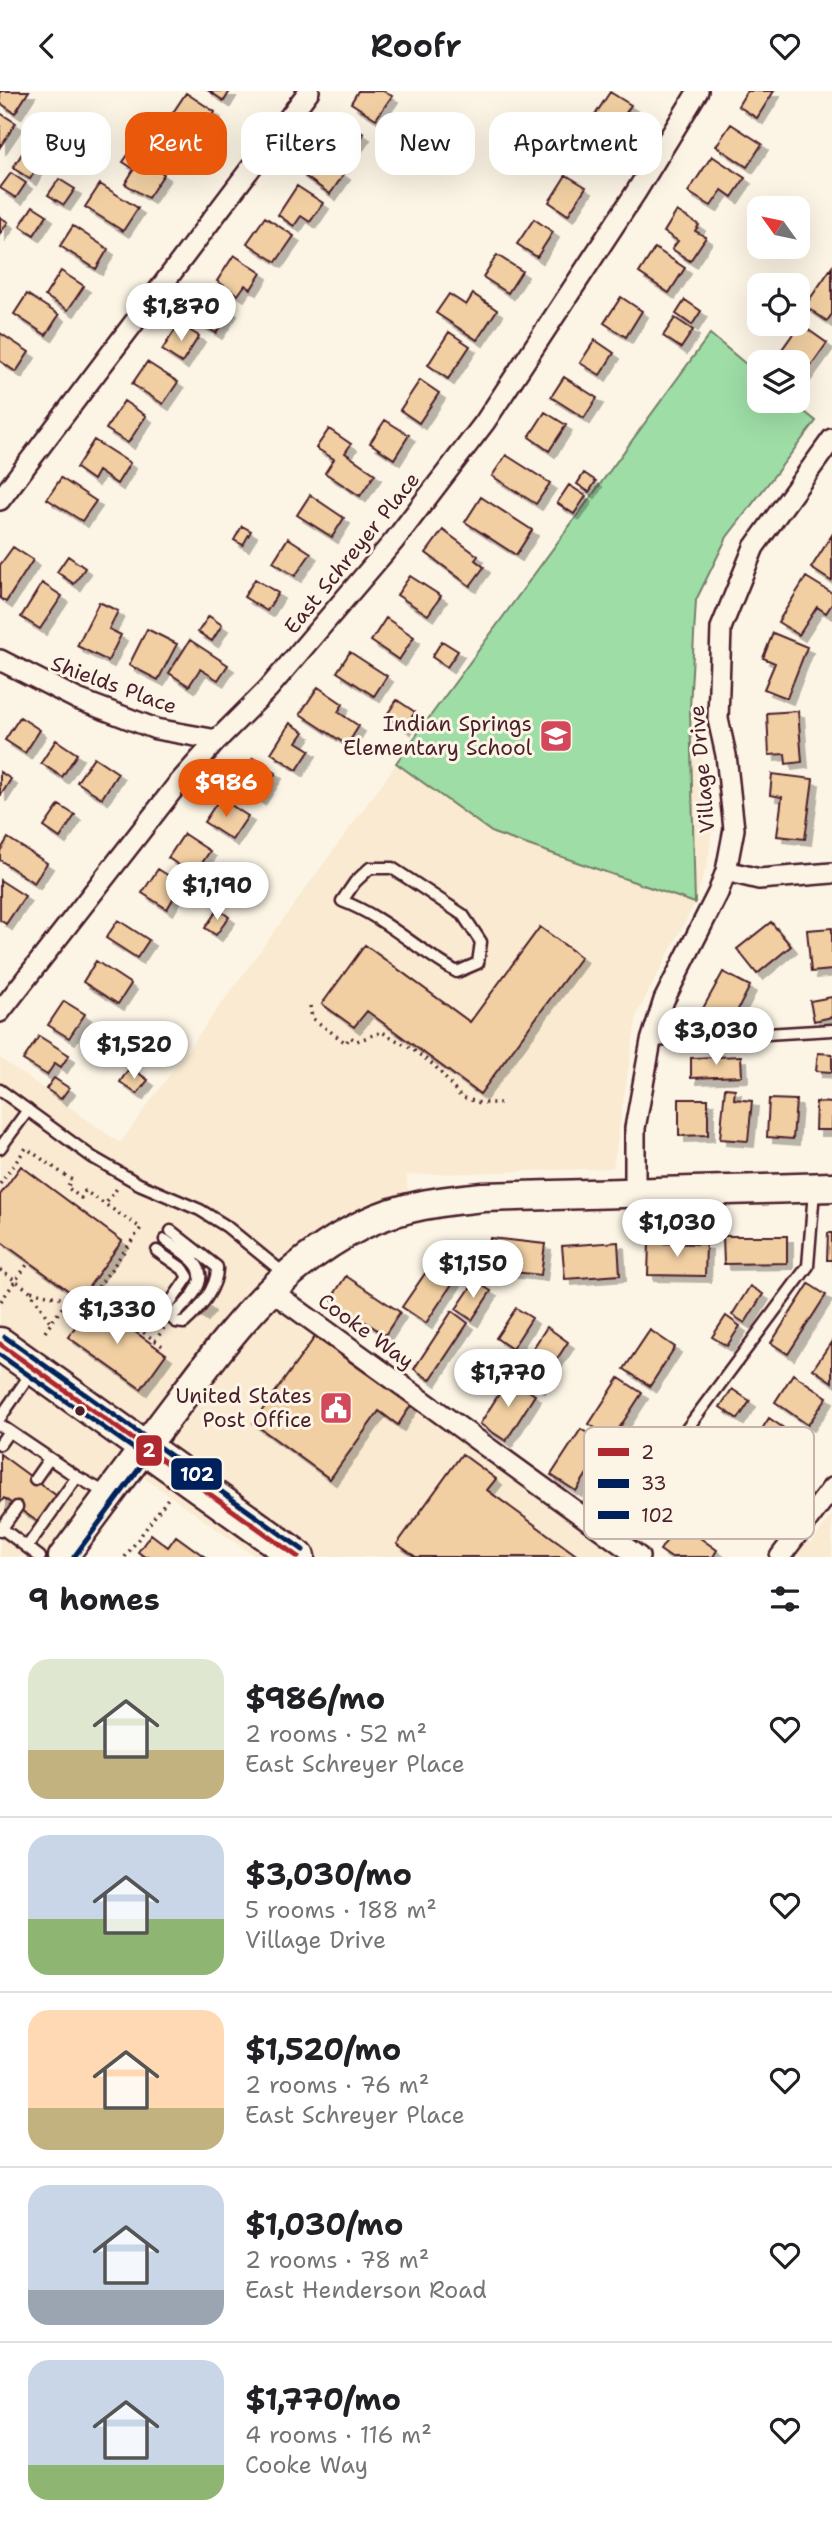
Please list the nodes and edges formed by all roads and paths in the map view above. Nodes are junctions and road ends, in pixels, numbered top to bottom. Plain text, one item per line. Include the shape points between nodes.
1 (309, 91) edge
2 (698, 91) edge
3 (832, 439) edge
4 (0, 500) edge
5 (0, 660) edge
6 (217, 740) junction
7 (726, 871) junction
8 (832, 873) edge
9 (342, 901) joint
10 (310, 1006) dead end
11 (0, 1012) edge
12 (832, 1030) edge
13 (651, 1041) junction
14 (0, 1090) edge
15 (500, 1103) dead end
16 (28, 1110) junction
17 (0, 1148) edge
18 (0, 1184) edge
19 (823, 1187) edge
20 (635, 1193) junction
21 (172, 1231) dead end
22 (165, 1240) dead end
23 (157, 1251) dead end
24 (29, 1262) dead end
25 (1, 1269) edge
26 (16, 1281) junction
27 (278, 1282) junction
28 (30, 1291) junction
29 (92, 1296) junction
30 (68, 1299) junction
31 (1, 1301) edge
32 (164, 1312) junction
33 (51, 1323) junction
34 (167, 1324) dead end
35 (44, 1332) dead end
36 (155, 1341) junction
37 (0, 1343) edge
38 (164, 1347) dead end
39 (35, 1368) junction
40 (0, 1418) edge
41 (688, 1427) edge
42 (4, 1428) edge
43 (0, 1444) edge
44 (145, 1446) junction
45 (48, 1459) junction
46 (76, 1477) junction
47 (34, 1479) dead end
48 (832, 1488) edge
49 (110, 1495) junction
50 (170, 1496) dead end
51 (17, 1507) dead end
52 (814, 1512) edge
53 (584, 1517) edge
54 (0, 1529) edge
55 (614, 1539) edge
56 (794, 1539) edge
57 (27, 1547) junction
58 (40, 1557) edge
59 (63, 1557) edge
60 (125, 1557) edge
61 (298, 1557) edge
62 (639, 1557) edge
63 (780, 1557) edge

1 - 4 street
2 - 6 street, East Schreyer Place via 485,422 385,552 268,689
3 - 7 street, Village Drive via 754,547 721,628 718,719 734,829
5 - 6 street, Shields Place via 77,699 156,729
6 - 11 street, East Schreyer Place via 150,817
7 - 8 street via 759,879
7 - 13 street, Village Drive via 664,1000
9 - 9 lane via 366,910 457,972 478,963 481,942 463,915 392,868 370,868
10 - 15 path via 312,1018 346,1043 350,1037 357,1041 382,1032 435,1066 461,1097
12 - 13 lane
13 - 20 street, Village Drive via 635,1128
14 - 16 lane
16 - 17 lane
16 - 27 lane via 92,1157 226,1226
18 - 29 path via 26,1148 72,1180 66,1188 81,1198 86,1191 141,1228
19 - 20 main road
19 - 41 lane via 808,1266
20 - 27 main road via 435,1202 365,1224 308,1257
21 - 32 lane via 217,1267 218,1275 184,1323
22 - 32 lane via 198,1265 201,1273 200,1284 185,1306 175,1314
23 - 32 lane via 188,1277
24 - 26 path
25 - 26 path
26 - 28 path
26 - 31 path
27 - 44 main road via 230,1334
27 - 53 street, Cooke Way
28 - 30 path
28 - 33 path
29 - 30 path via 86,1304
29 - 36 path
30 - 33 path
33 - 35 path
34 - 36 path
36 - 38 path
37 - 39 main road
39 - 40 lane
39 - 44 main road
42 - 43 lane
42 - 45 lane
44 - 49 main road
44 - 61 main road
45 - 46 lane
45 - 47 lane
46 - 49 lane
46 - 57 lane
48 - 52 street
49 - 59 main road
50 - 60 path
51 - 54 lane
54 - 57 lane
55 - 62 street, Cooke Way
56 - 63 street
57 - 58 lane

